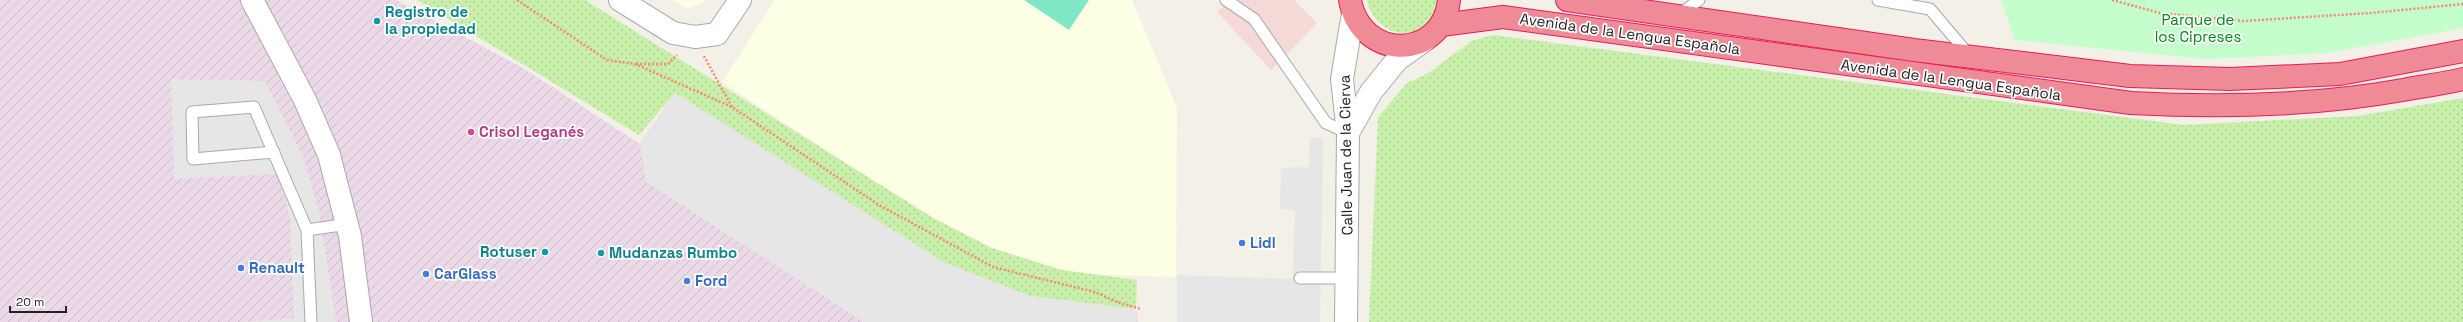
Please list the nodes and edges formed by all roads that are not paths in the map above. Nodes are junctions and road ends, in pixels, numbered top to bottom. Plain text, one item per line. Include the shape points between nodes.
1 (252, 0) edge
2 (620, 0) edge
3 (740, 0) edge
4 (1226, 0) edge
5 (1449, 0) edge
6 (1567, 0) edge
7 (1699, 0) edge
8 (1878, 0) edge
9 (1352, 7) edge
10 (1677, 16) junction
11 (1433, 32) junction
12 (2463, 51) edge
13 (1970, 57) junction
14 (2463, 79) edge
15 (1348, 133) junction
16 (274, 152) junction
17 (348, 224) junction
18 (307, 230) junction
19 (1300, 278) dead end
20 (1347, 278) junction
21 (311, 322) edge
22 (361, 322) edge
23 (1346, 322) edge

1 - 17 street via 317,126 329,155
2 - 3 street via 673,33 695,37 717,34
4 - 15 lane via 1254,19 1326,123
5 - 11 highway via 1448,9
6 - 10 highway, Avenida de la Lengua Española
7 - 10 lane
8 - 13 lane via 1930,9
9 - 11 highway, Avenida de la Lengua Española via 1361,28 1376,40 1392,46 1410,45
9 - 15 street, Calle Juan de la Cierva via 1342,79
10 - 13 highway, Avenida de la Lengua Española
11 - 14 highway, Avenida de la Lengua Española via 1504,17 2131,103 2220,106 2346,100
11 - 15 street via 1397,60 1371,92
12 - 13 highway, Avenida de la Lengua Española via 2340,74 2230,79 2130,76
15 - 20 street, Calle Juan de la Cierva
16 - 16 lane via 254,107 192,112 192,159
16 - 18 lane
17 - 18 lane
17 - 22 street
18 - 21 lane
19 - 20 lane
20 - 23 street, Calle Juan de la Cierva

